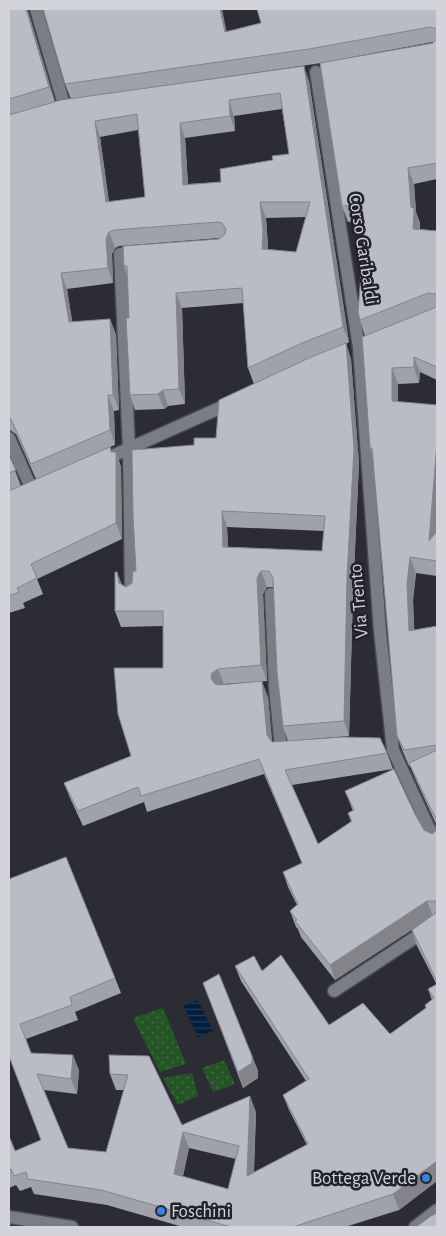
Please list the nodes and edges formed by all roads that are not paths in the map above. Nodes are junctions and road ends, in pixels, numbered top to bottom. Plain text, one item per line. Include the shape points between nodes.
1 (36, 9) edge
2 (316, 72) dead end
3 (65, 109) edge
4 (149, 252) edge
5 (364, 346) junction
6 (343, 354) edge
7 (244, 398) edge
8 (9, 438) edge
9 (128, 449) junction
10 (94, 464) edge
11 (32, 490) edge
12 (131, 594) edge
13 (271, 594) edge
14 (299, 749) edge
15 (437, 841) edge
16 (437, 923) edge
17 (334, 991) dead end
18 (437, 1210) edge
19 (9, 1216) edge
20 (72, 1227) edge
21 (415, 1227) edge

1 - 3 street
2 - 5 street, Corso Garibaldi
4 - 9 street via 120,254
5 - 6 street
5 - 15 street, Via Trento via 387,741
7 - 9 street
8 - 11 street
9 - 10 street
9 - 12 street
13 - 14 street via 271,688 281,750
16 - 17 street
18 - 21 street
19 - 20 street

